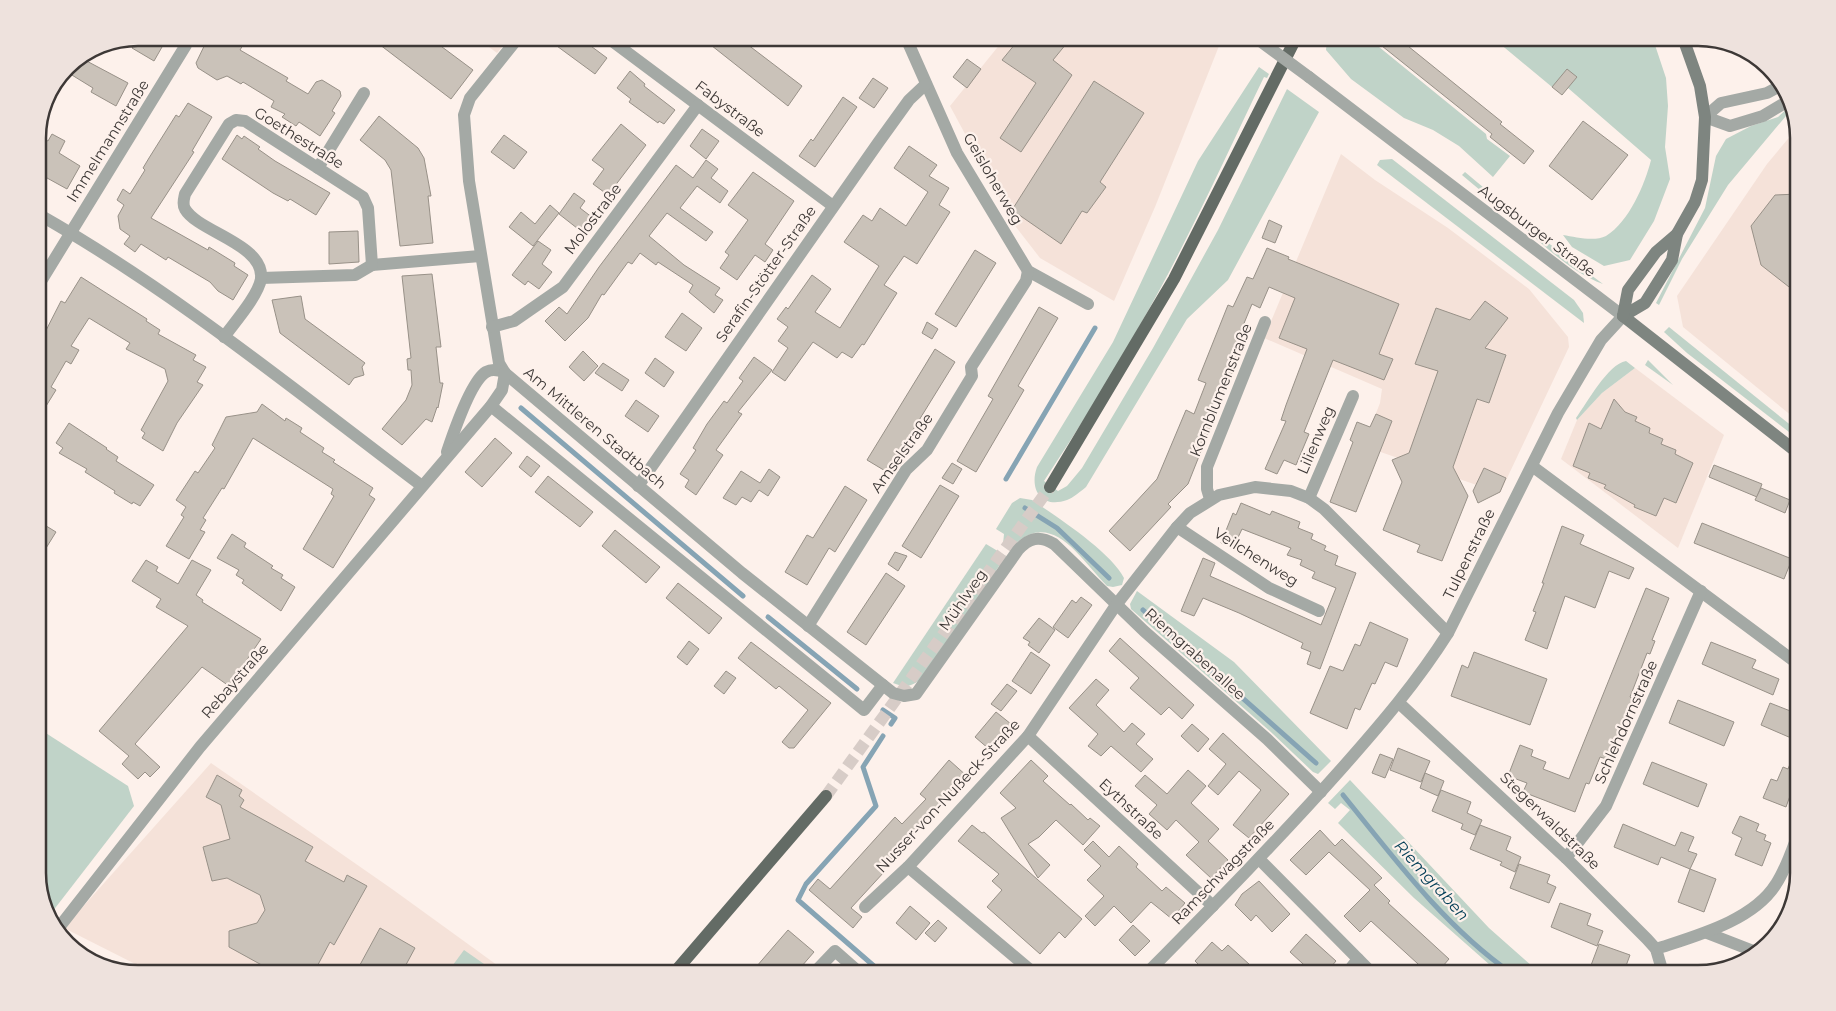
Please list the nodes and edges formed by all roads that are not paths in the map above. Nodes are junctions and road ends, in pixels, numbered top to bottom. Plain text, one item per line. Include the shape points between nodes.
1 (185, 46) edge
2 (512, 46) edge
3 (619, 46) edge
4 (909, 46) edge
5 (1267, 46) edge
6 (1292, 46) edge
7 (1686, 46) edge
8 (926, 84) junction
9 (1775, 89) edge
10 (364, 93) dead end
11 (1783, 104) edge
12 (698, 105) junction
13 (1705, 117) junction
14 (318, 168) junction
15 (833, 206) junction
16 (46, 218) edge
17 (70, 232) junction
18 (1677, 234) junction
19 (480, 256) junction
20 (372, 265) junction
21 (1028, 271) junction
22 (46, 272) edge
23 (261, 278) junction
24 (1088, 304) dead end
25 (1623, 316) junction
26 (1265, 322) dead end
27 (492, 328) junction
28 (224, 337) junction
29 (505, 373) junction
30 (1353, 396) dead end
31 (491, 406) junction
32 (1790, 447) edge
33 (444, 460) junction
34 (1532, 466) junction
35 (422, 486) junction
36 (638, 486) junction
37 (1050, 487) tunnel mouth
38 (1309, 498) junction
39 (1210, 499) junction
40 (1177, 527) junction
41 (1047, 540) joint
42 (1701, 591) junction
43 (1116, 605) junction
44 (1319, 611) dead end
45 (808, 626) junction
46 (1448, 633) junction
47 (1790, 658) edge
48 (883, 684) junction
49 (916, 694) joint
50 (1399, 703) junction
51 (1028, 736) junction
52 (1321, 792) junction
53 (826, 796) tunnel mouth
54 (1790, 852) edge
55 (1566, 858) junction
56 (1259, 859) junction
57 (908, 867) junction
58 (1213, 906) junction
59 (865, 907) dead end
60 (62, 924) edge
61 (1707, 932) junction
62 (1656, 949) junction
63 (1749, 949) edge
64 (1358, 960) junction
65 (682, 965) edge
66 (822, 965) edge
67 (850, 965) edge
68 (1023, 965) edge
69 (1156, 965) edge
70 (1354, 965) edge
71 (1363, 965) edge
72 (1660, 965) edge

1 - 17 street, Immelmannstraße
2 - 19 street, Am Mittleren Stadtbach via 470,98 464,115 465,154
3 - 12 street, Fabystraße
4 - 8 street, Geisloherweg
5 - 25 street, Augsburger Straße, bridge
6 - 37 main road via 1174,279
7 - 13 main road via 1700,86
8 - 15 street, Serafin-Stötter-Straße via 909,100
8 - 21 street, Geisloherweg via 958,153
9 - 13 street via 1721,102
10 - 14 street
11 - 13 street via 1763,116 1730,126
12 - 15 street, Fabystraße
12 - 27 street, Molostraße via 563,287 514,320
13 - 18 main road via 1702,180 1695,202
14 - 20 street, Goethestraße via 363,197 368,208
14 - 23 street, Goethestraße via 245,121 236,120 229,124 185,194 185,208 248,252 258,264
15 - 36 street, Serafin-Stötter-Straße
16 - 17 street
17 - 22 street, Immelmannstraße
17 - 28 street
18 - 25 main road via 1656,252 1628,290
18 - 25 main road via 1672,260 1645,303
19 - 20 street
19 - 27 street, Am Mittleren Stadtbach
20 - 23 street via 355,275
21 - 24 street
21 - 45 street, Amselstraße via 1026,280 971,367 972,376 927,450 906,470
23 - 28 street via 258,289
25 - 32 main road, Augsburger Straße
25 - 34 street, Tulpenstraße via 1601,340 1558,413
26 - 39 street, Kornblumenstraße via 1207,467
27 - 29 street, Am Mittleren Stadtbach via 499,363
28 - 35 street
29 - 31 street, Rebaystraße via 502,390
29 - 33 street, Rebaystraße via 497,369 482,375
29 - 36 street, Am Mittleren Stadtbach
30 - 38 street, Lilienweg
31 - 33 street, Rebaystraße
31 - 48 street via 864,710
33 - 35 street, Rebaystraße
34 - 42 street
34 - 46 street, Tulpenstraße
35 - 60 street, Rebaystraße via 200,747
36 - 45 street, Am Mittleren Stadtbach
38 - 39 street via 1291,491 1255,487 1237,489
38 - 46 street via 1324,509
39 - 40 street
40 - 43 street
40 - 44 street, Veilchenweg via 1269,588
41 - 43 street, Riemgrabenallee
41 - 49 street, Mühlweg via 1030,540 1018,550
42 - 47 street
42 - 55 street, Schlehdornstraße via 1606,806
43 - 51 street, Nusser-von-Nußeck-Straße
43 - 52 street, Riemgrabenallee via 1267,739
45 - 48 street, Am Mittleren Stadtbach
46 - 50 street, Tulpenstraße
48 - 49 street, Am Mittleren Stadtbach via 893,693 904,696
50 - 52 street, Tulpenstraße
50 - 55 street, Stegerwaldstraße
51 - 57 street, Nusser-von-Nußeck-Straße
51 - 58 street, Eythstraße
52 - 56 street, Ramschwagstraße
53 - 65 main road
54 - 61 street via 1776,884 1762,900 1736,919
55 - 62 street, Stegerwaldstraße
56 - 58 street, Ramschwagstraße
56 - 64 street
57 - 59 street, Nusser-von-Nußeck-Straße
57 - 68 street
58 - 69 street, Ramschwagstraße
61 - 62 street
61 - 63 street
62 - 72 street, Stegerwaldstraße
64 - 70 street
64 - 71 street
66 - 67 street via 835,951

